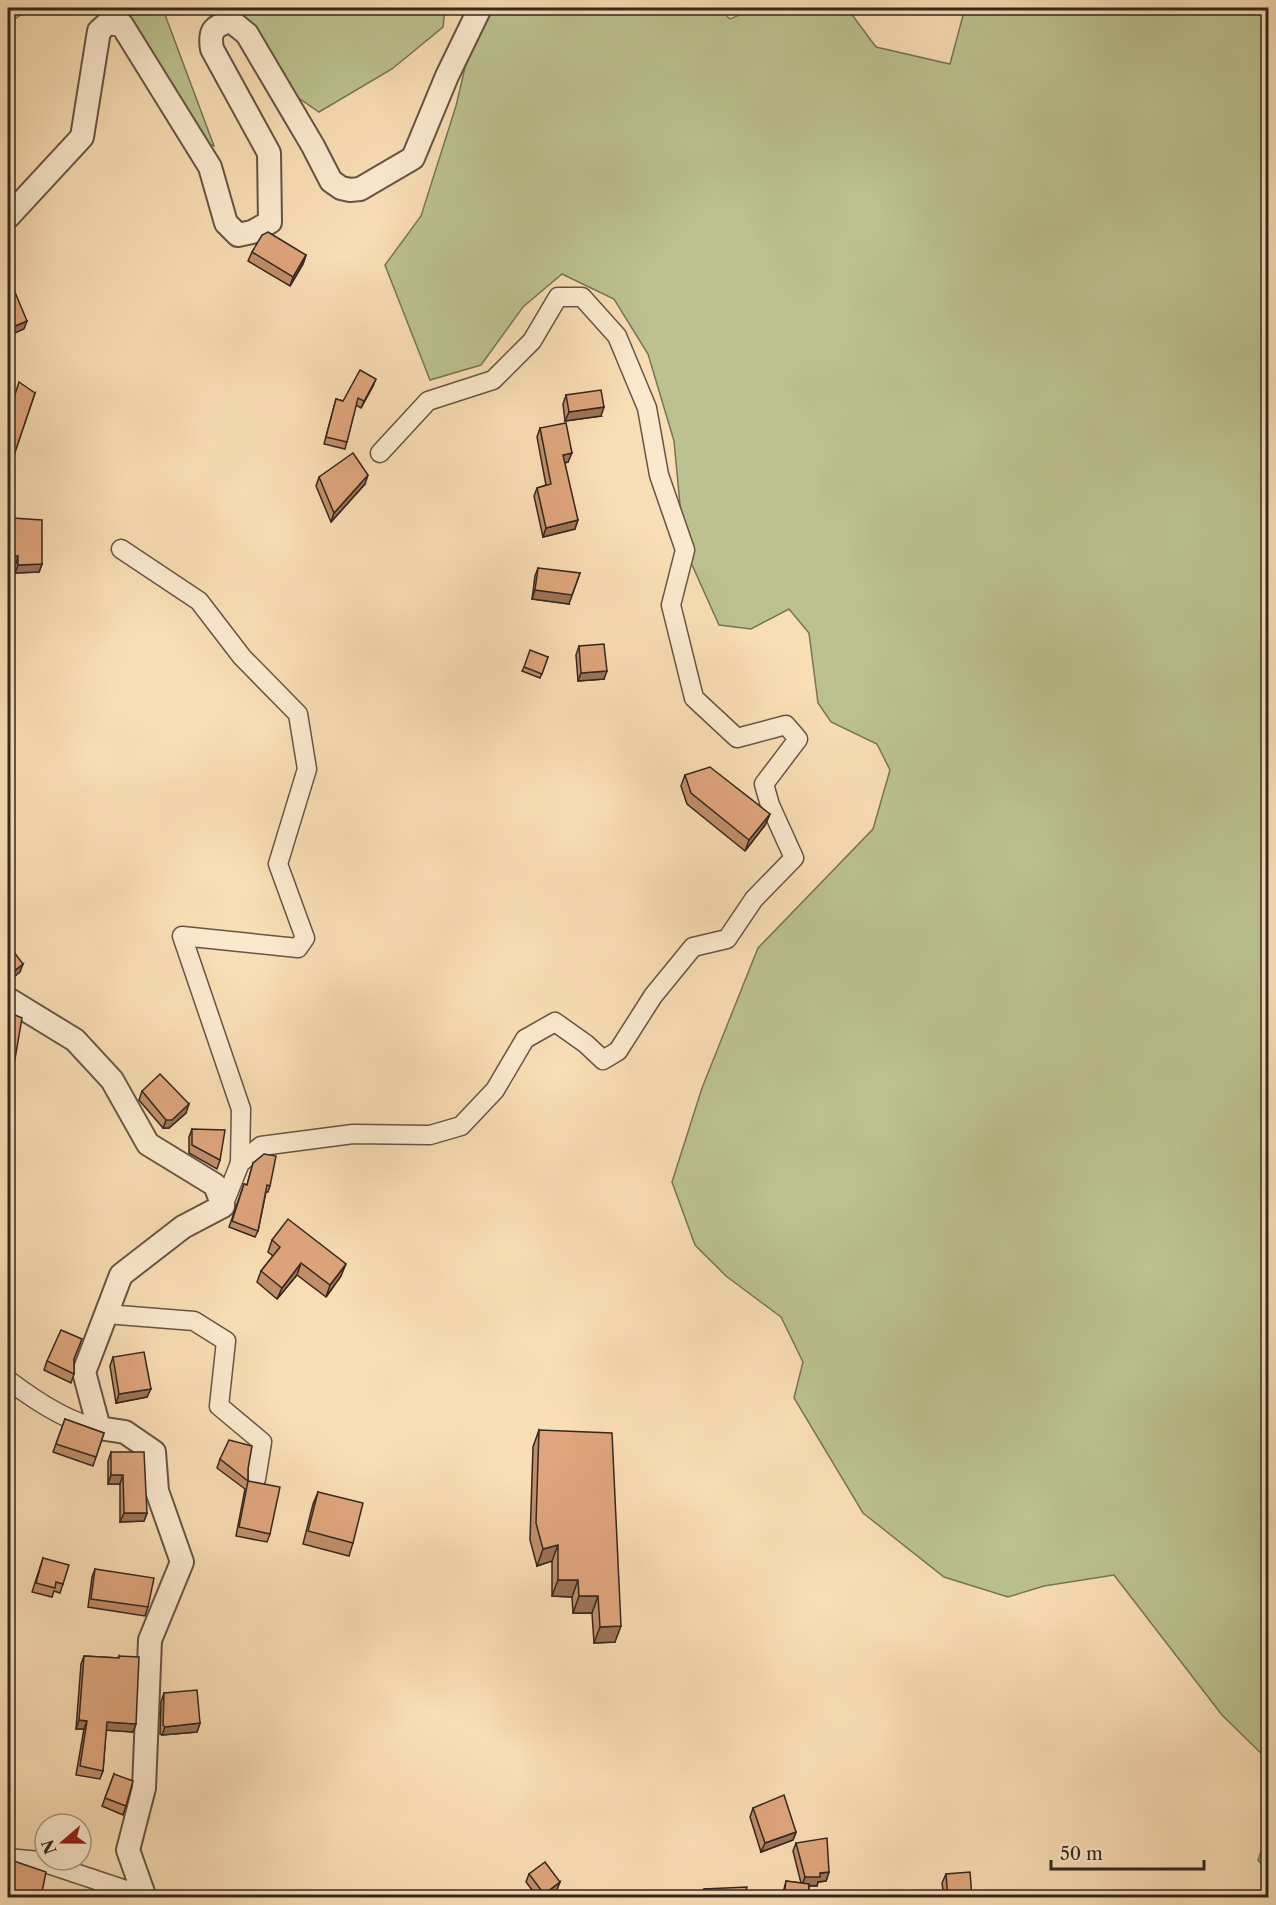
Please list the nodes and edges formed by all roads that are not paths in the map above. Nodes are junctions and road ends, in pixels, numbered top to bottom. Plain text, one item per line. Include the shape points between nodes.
1 (480, 8) edge
2 (8, 217) edge
3 (380, 453) dead end
4 (121, 549) dead end
5 (8, 999) edge
6 (240, 1163) junction
7 (223, 1206) junction
8 (106, 1314) junction
9 (8, 1380) edge
10 (99, 1428) junction
11 (256, 1479) dead end
12 (8, 1858) edge
13 (145, 1897) edge

1 - 2 street via 413,158 360,189 350,190 331,181 247,34 231,21 219,24 210,37 212,49 269,153 270,222 238,236 226,224 210,167 122,25 108,23 99,31 82,137
3 - 6 street via 428,401 493,380 532,341 558,297 582,297 616,336 647,408 659,475 685,550 671,605 694,698 737,738 786,725 798,739 764,784 794,858 754,899 727,939 693,947 653,996 618,1051 603,1060 555,1022 525,1039 495,1090 462,1126 430,1135 353,1134 261,1146
4 - 6 street via 199,601 243,657 298,714 307,769 278,864 305,938 298,948 182,936 241,1109
5 - 7 street via 75,1040 112,1080 148,1144 215,1185
6 - 7 street
7 - 8 street via 183,1227 121,1275
8 - 10 street via 84,1372
8 - 11 street via 194,1321 226,1341 219,1406 262,1442
9 - 10 street via 25,1394 82,1425
10 - 13 street via 125,1431 154,1452 157,1491 182,1562 150,1640 144,1788 128,1850
12 - 13 street via 39,1861

